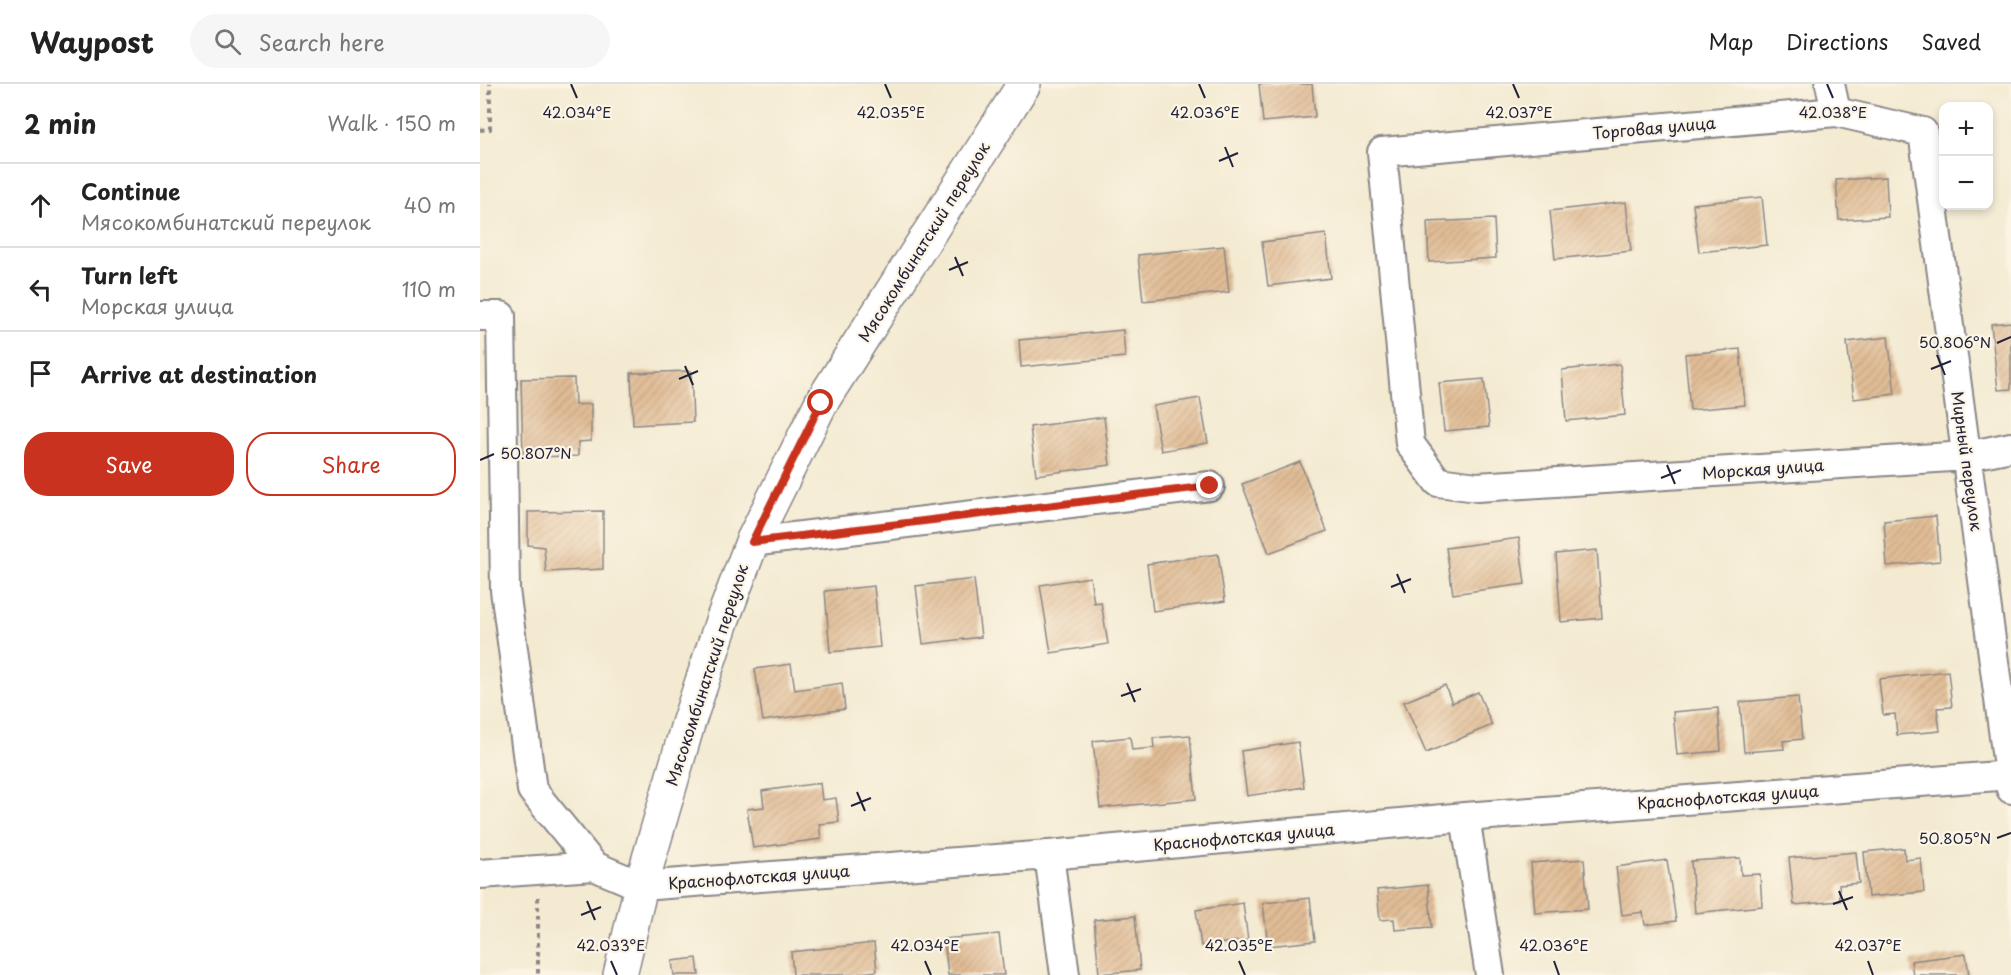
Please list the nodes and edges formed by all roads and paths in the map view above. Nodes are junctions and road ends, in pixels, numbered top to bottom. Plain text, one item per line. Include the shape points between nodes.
1 (490, 84) edge
2 (1024, 84) edge
3 (1830, 84) edge
4 (1836, 112) junction
5 (480, 130) edge
6 (1923, 132) joint
7 (1382, 152) joint
8 (491, 316) edge
9 (2011, 447) edge
10 (1967, 456) junction
11 (1210, 486) dead end
12 (752, 542) junction
13 (493, 591) edge
14 (2010, 780) edge
15 (1465, 817) junction
16 (1049, 855) junction
17 (594, 866) junction
18 (537, 869) junction
19 (480, 874) edge
20 (641, 886) junction
21 (538, 975) edge
22 (620, 975) edge
23 (1065, 975) edge
24 (1490, 975) edge

1 - 5 path via 490,129
2 - 12 main road, Мясокомбинатский переулок via 821,403
3 - 4 street
4 - 6 street, Торговая улица
4 - 7 street, Торговая улица
6 - 10 street, Мирный переулок
7 - 10 street, Морская улица via 1410,444 1438,482 1477,487
8 - 13 street
9 - 10 street, Морская улица
10 - 14 street, Мирный переулок
11 - 12 street
12 - 20 main road, Мясокомбинатский переулок via 688,724
13 - 17 street via 532,790
14 - 15 street, Краснофлотская улица
15 - 16 street, Краснофлотская улица
15 - 24 street
16 - 20 street, Краснофлотская улица
16 - 23 street
17 - 18 street, Краснофлотская улица
17 - 20 street, Краснофлотская улица
18 - 19 street, Краснофлотская улица
18 - 21 path
20 - 22 main road, Мясокомбинатский переулок

